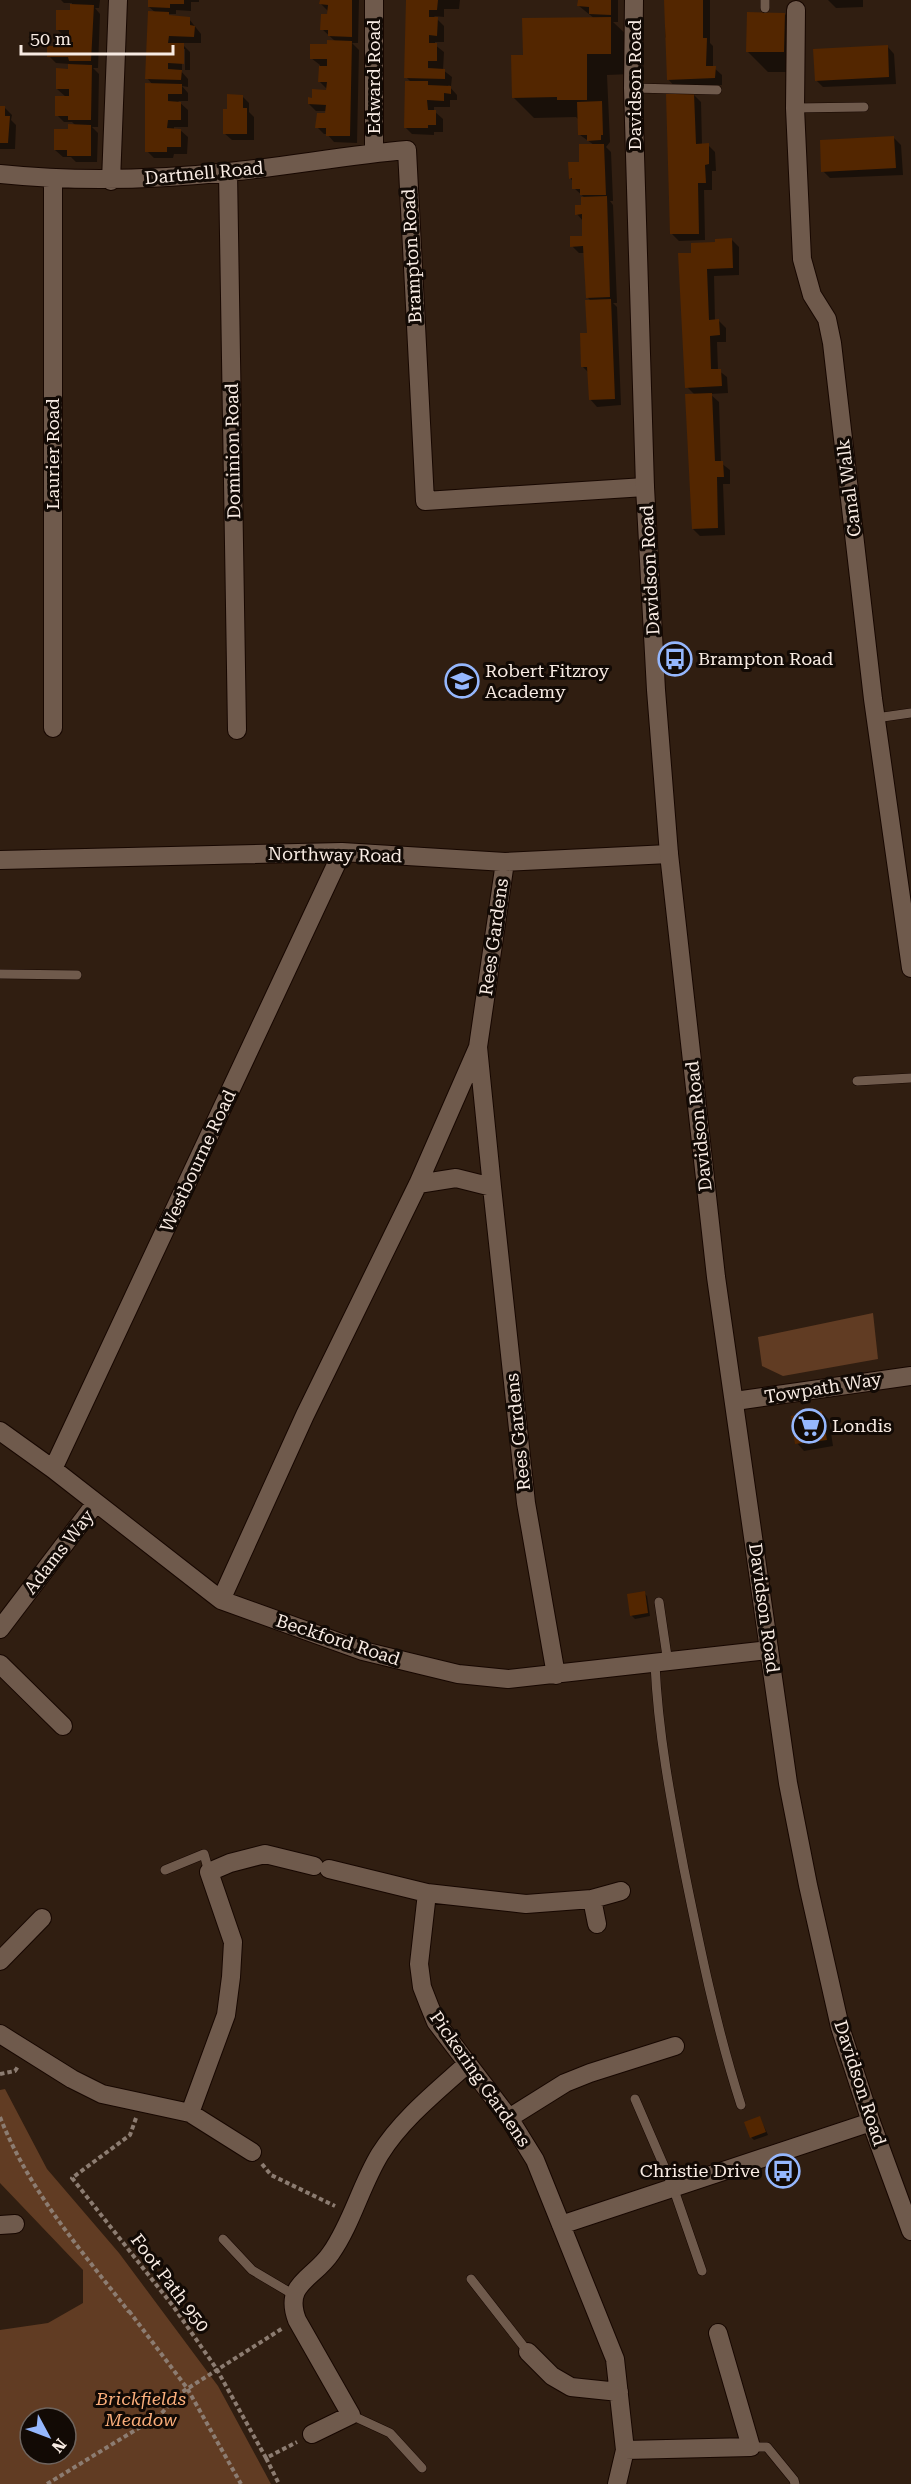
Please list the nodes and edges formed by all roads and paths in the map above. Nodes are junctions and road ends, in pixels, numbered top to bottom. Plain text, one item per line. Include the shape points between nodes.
1 (118, 0) edge
2 (374, 0) edge
3 (634, 0) edge
4 (796, 5) edge
5 (633, 88) junction
6 (717, 90) dead end
7 (864, 107) dead end
8 (795, 108) junction
9 (407, 150) joint
10 (374, 153) junction
11 (228, 172) junction
12 (0, 174) edge
13 (53, 180) junction
14 (111, 181) junction
15 (645, 487) junction
16 (911, 713) edge
17 (876, 718) junction
18 (53, 728) dead end
19 (237, 730) dead end
20 (342, 852) junction
21 (669, 854) junction
22 (0, 860) edge
23 (505, 862) junction
24 (911, 968) edge
25 (0, 974) edge
26 (76, 975) dead end
27 (478, 1047) junction
28 (911, 1078) edge
29 (857, 1082) dead end
30 (418, 1184) junction
31 (492, 1187) junction
32 (911, 1376) edge
33 (735, 1401) junction
34 (0, 1431) edge
35 (52, 1469) junction
36 (96, 1504) junction
37 (221, 1600) junction
38 (659, 1602) dead end
39 (0, 1629) edge
40 (770, 1650) junction
41 (0, 1664) edge
42 (661, 1664) junction
43 (556, 1675) junction
44 (63, 1726) dead end
45 (165, 1870) dead end
46 (209, 1872) junction
47 (621, 1891) dead end
48 (427, 1893) junction
49 (592, 1899) junction
50 (42, 1918) dead end
51 (597, 1923) dead end
52 (0, 1961) edge
53 (0, 2034) edge
54 (675, 2046) dead end
55 (466, 2065) junction
56 (635, 2099) dead end
57 (140, 2103) junction
58 (741, 2105) dead end
59 (190, 2113) junction
60 (0, 2117) edge
61 (509, 2118) junction
62 (871, 2122) junction
63 (252, 2152) joint
64 (673, 2187) junction
65 (350, 2213) junction
66 (561, 2226) junction
67 (911, 2231) edge
68 (223, 2239) dead end
69 (702, 2271) dead end
70 (471, 2279) dead end
71 (294, 2295) junction
72 (297, 2320) junction
73 (717, 2333) dead end
74 (528, 2352) joint
75 (216, 2368) junction
76 (187, 2388) junction
77 (619, 2392) junction
78 (351, 2415) junction
79 (312, 2434) joint
80 (751, 2446) junction
81 (625, 2450) junction
82 (266, 2458) junction
83 (422, 2468) dead end
84 (47, 2484) edge
85 (241, 2484) edge
86 (279, 2484) edge
87 (616, 2484) edge
88 (795, 2484) edge

1 - 14 street
2 - 10 street, Edward Road
3 - 5 street, Davidson Road
4 - 8 street, Canal Walk
5 - 6 lane
5 - 15 street, Davidson Road
7 - 8 lane
8 - 17 street, Canal Walk via 802,259 832,343
9 - 10 street, Dartnell Road
9 - 15 street, Brampton Road via 425,501
10 - 11 street, Dartnell Road
11 - 14 street, Dartnell Road
11 - 19 street, Dominion Road
12 - 13 street, Dartnell Road
13 - 14 street, Dartnell Road
13 - 18 street, Laurier Road
15 - 21 street, Davidson Road
16 - 17 lane
17 - 24 street, Canal Walk
20 - 22 street, Northway Road
20 - 23 street, Northway Road
20 - 35 street, Westbourne Road
21 - 23 street, Northway Road
21 - 33 street, Davidson Road via 716,1278
23 - 27 street, Rees Gardens
25 - 26 lane
27 - 30 street, Rees Gardens
27 - 31 street, Rees Gardens
28 - 29 lane
30 - 31 street via 456,1178
30 - 37 street, Rees Gardens via 305,1415
31 - 43 street, Rees Gardens via 526,1503
32 - 33 street, Towpath Way
33 - 40 street, Davidson Road
34 - 35 street, Beckford Road
35 - 36 street, Beckford Road
36 - 37 street, Beckford Road
36 - 39 street, Adams Way
37 - 43 street, Beckford Road via 363,1651 458,1674 508,1679
38 - 42 lane
40 - 42 street, Beckford Road
40 - 62 street, Davidson Road via 788,1783 808,1884 840,2026
41 - 44 street
42 - 43 street, Beckford Road
42 - 58 lane via 657,1700 689,1896 717,2023
45 - 46 lane via 204,1854
46 - 48 street via 265,1854
46 - 59 street via 233,1942 233,1954 226,2015
47 - 49 street
48 - 49 street via 526,1904
48 - 55 street, Pickering Gardens via 419,1964 422,1987 436,2022
49 - 51 street
50 - 52 street
53 - 57 street via 102,2094
54 - 61 street via 582,2076
55 - 61 street, Pickering Gardens
55 - 65 street via 394,2135
56 - 64 lane
57 - 59 street
57 - 75 path, Foot Path 950 via 130,2135 72,2178 173,2306
59 - 63 street
60 - 76 path via 45,2204
61 - 66 street, Pickering Gardens via 535,2160
62 - 64 street
62 - 67 street, Davidson Road
63 - 65 path via 271,2175
64 - 66 street
64 - 69 lane
65 - 71 street via 331,2254
66 - 77 street via 615,2359
68 - 71 lane via 252,2270
70 - 74 lane
71 - 72 street via 291,2305
72 - 75 path
72 - 78 street
73 - 80 street
74 - 77 street via 552,2376 571,2387
75 - 76 path
75 - 82 path, Foot Path 950
76 - 84 path via 160,2415
76 - 85 path
77 - 81 street
78 - 79 street
78 - 83 lane via 390,2433
79 - 82 path
80 - 81 street
80 - 88 lane via 767,2447
81 - 87 street
82 - 86 path, Foot Path 950

